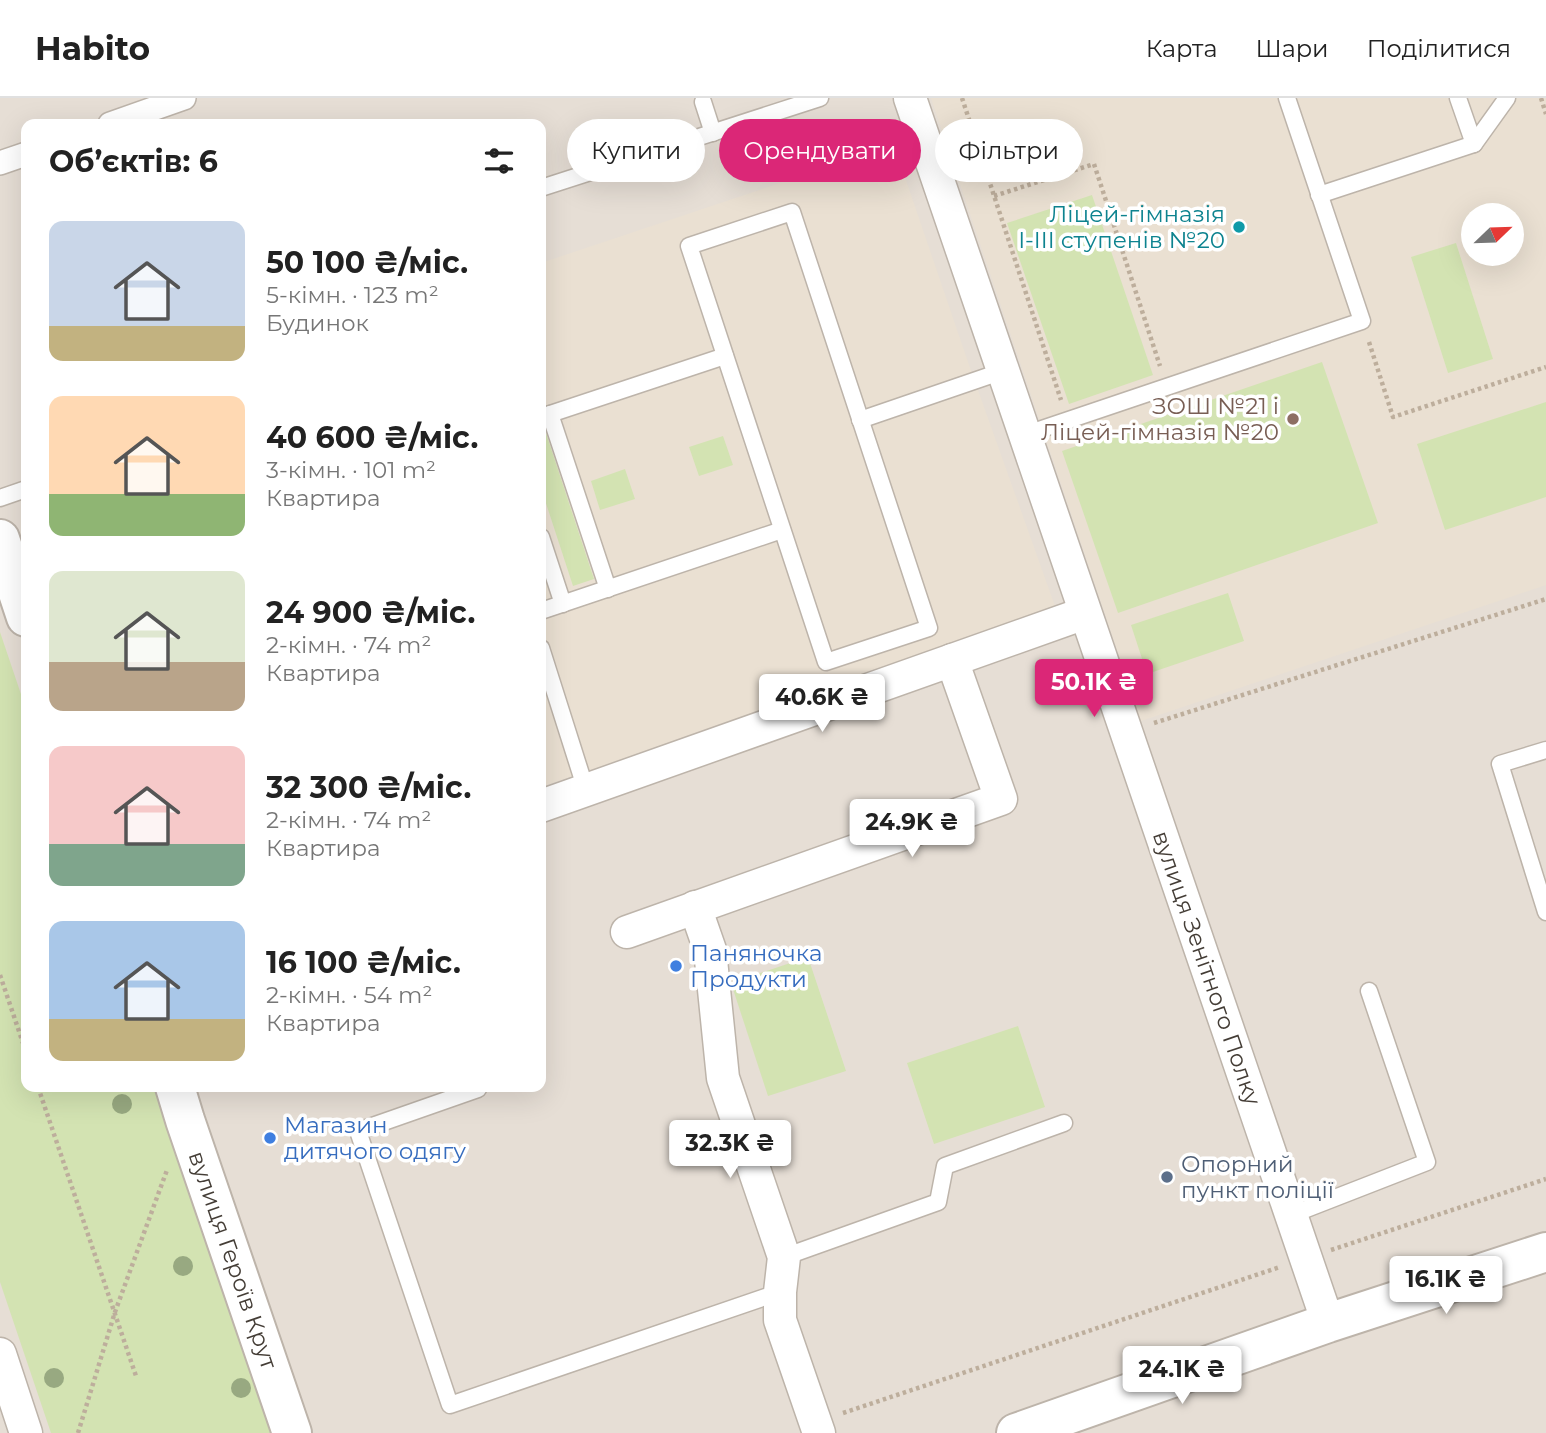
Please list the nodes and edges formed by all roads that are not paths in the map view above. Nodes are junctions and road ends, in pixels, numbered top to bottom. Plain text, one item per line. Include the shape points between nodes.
1 (184, 98) edge
2 (820, 98) edge
3 (910, 98) edge
4 (1287, 98) edge
5 (1458, 98) edge
6 (1507, 98) edge
7 (703, 102) dead end
8 (124, 119) edge
9 (713, 133) junction
10 (1474, 144) junction
11 (21, 156) edge
12 (0, 163) edge
13 (546, 186) edge
14 (1319, 195) junction
15 (725, 356) junction
16 (1003, 371) junction
17 (546, 416) edge
18 (546, 419) edge
19 (860, 420) junction
20 (1024, 435) junction
21 (21, 491) edge
22 (0, 498) edge
23 (782, 530) junction
24 (0, 539) edge
25 (546, 552) edge
26 (608, 589) junction
27 (21, 602) edge
28 (563, 604) junction
29 (546, 609) edge
30 (1085, 613) junction
31 (952, 660) junction
32 (546, 664) edge
33 (1546, 750) edge
34 (586, 790) junction
35 (546, 805) edge
36 (695, 907) junction
37 (1546, 912) edge
38 (627, 932) dead end
39 (1369, 991) dead end
40 (469, 1092) edge
41 (180, 1103) edge
42 (1064, 1123) dead end
43 (1291, 1214) junction
44 (1546, 1252) edge
45 (784, 1257) junction
46 (779, 1292) junction
47 (1328, 1323) junction
48 (0, 1354) edge
49 (817, 1427) edge
50 (26, 1433) edge
51 (292, 1433) edge
52 (1016, 1433) edge

1 - 8 street
2 - 9 lane
3 - 16 street, вулиця Зенітного Полку
4 - 14 lane
5 - 10 lane
6 - 10 lane
7 - 9 lane
9 - 13 lane
10 - 14 lane
11 - 12 street
14 - 20 lane via 1362,321
15 - 17 lane
15 - 19 lane via 689,246 792,212
15 - 23 lane
16 - 19 lane
16 - 20 street, вулиця Зенітного Полку
18 - 26 lane
19 - 23 lane via 929,628 826,662
20 - 30 street, вулиця Зенітного Полку
21 - 22 lane
23 - 26 lane
24 - 27 street
25 - 28 lane
26 - 28 lane
28 - 29 lane
30 - 31 street
30 - 43 street, вулиця Зенітного Полку
31 - 34 street
31 - 36 street via 1001,799
32 - 34 lane
33 - 37 lane via 1500,764
34 - 35 street
36 - 38 street
36 - 45 street via 710,950 723,1078
39 - 43 lane via 1427,1162
40 - 46 lane via 358,1131 450,1405
41 - 51 street, вулиця Героїв Крут
42 - 45 lane via 944,1166 938,1202
43 - 47 street, вулиця Зенітного Полку
44 - 47 street
45 - 46 street
46 - 49 street via 780,1320
47 - 52 street
48 - 50 street

